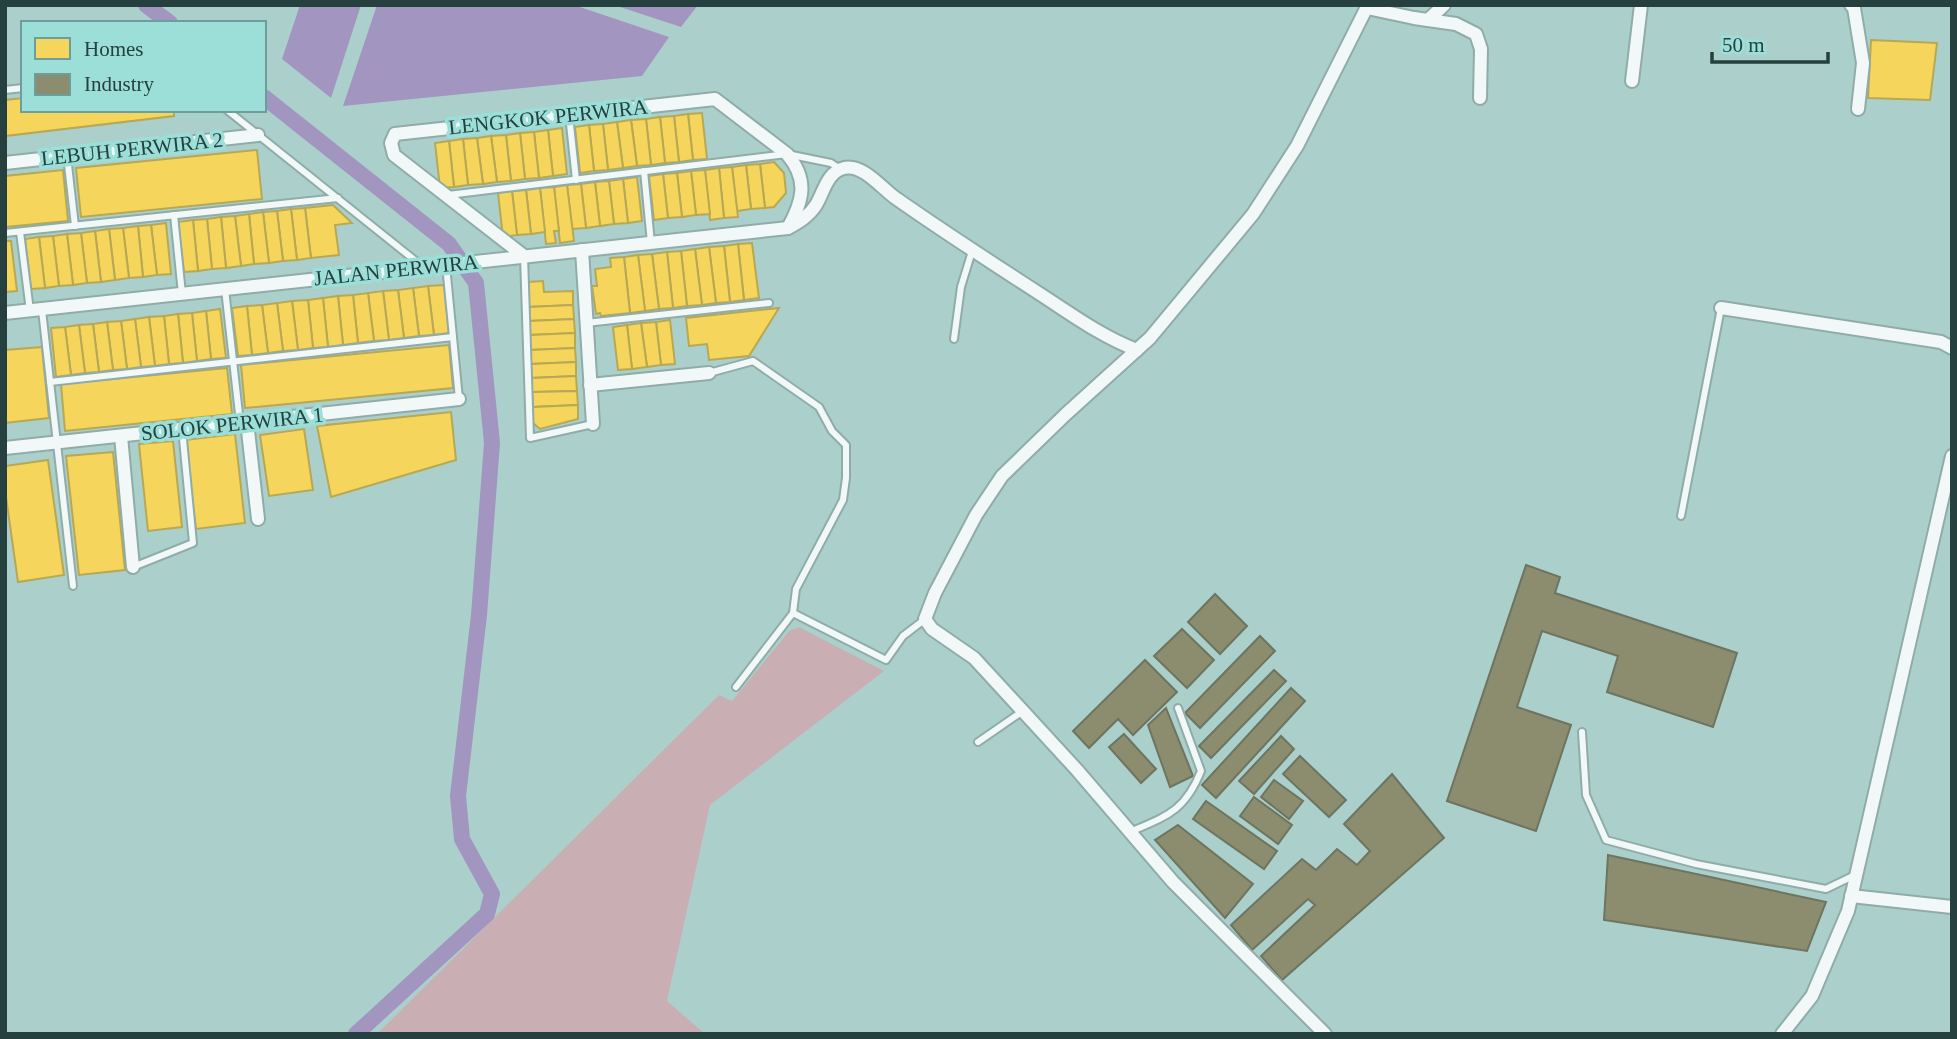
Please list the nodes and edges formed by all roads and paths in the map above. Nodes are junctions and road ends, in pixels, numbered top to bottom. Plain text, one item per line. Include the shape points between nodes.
1 (1444, 5) edge
2 (1641, 5) edge
3 (1851, 5) edge
4 (1367, 6) edge
5 (1428, 20) junction
6 (1632, 81) dead end
7 (1480, 98) dead end
8 (1858, 109) dead end
9 (229, 112) edge
10 (569, 115) junction
11 (258, 135) junction
12 (787, 154) junction
13 (66, 156) junction
14 (5, 163) edge
15 (840, 169) junction
16 (643, 171) junction
17 (576, 180) junction
18 (446, 195) junction
19 (338, 198) junction
20 (174, 215) junction
21 (75, 226) junction
22 (788, 228) junction
23 (20, 232) junction
24 (5, 233) edge
25 (651, 243) junction
26 (582, 250) junction
27 (972, 251) junction
28 (524, 257) junction
29 (446, 265) junction
30 (424, 267) junction
31 (225, 289) junction
32 (182, 294) junction
33 (769, 303) dead end
34 (1721, 309) joint
35 (36, 310) junction
36 (5, 313) edge
37 (586, 323) junction
38 (453, 337) junction
39 (954, 339) dead end
40 (1952, 348) edge
41 (1137, 350) junction
42 (233, 362) junction
43 (709, 373) joint
44 (50, 382) junction
45 (590, 385) junction
46 (459, 399) joint
47 (243, 423) junction
48 (593, 424) joint
49 (182, 429) junction
50 (121, 436) junction
51 (57, 443) junction
52 (5, 448) edge
53 (1952, 456) edge
54 (1681, 516) dead end
55 (258, 519) dead end
56 (133, 567) joint
57 (73, 586) dead end
58 (793, 613) junction
59 (925, 619) junction
60 (736, 687) dead end
61 (1178, 708) dead end
62 (1023, 711) junction
63 (1582, 732) dead end
64 (978, 742) dead end
65 (1130, 832) junction
66 (1856, 874) junction
67 (1851, 896) junction
68 (1952, 908) edge
69 (1325, 1034) edge
70 (1782, 1034) edge

1 - 5 street
2 - 6 street
3 - 8 street via 1863,62
4 - 5 street
4 - 41 street via 1297,146 1253,214
5 - 7 street via 1456,24 1476,34 1481,48
9 - 11 lane
10 - 12 street, LENGKOK PERWIRA via 715,99
10 - 17 lane
10 - 18 street, LENGKOK PERWIRA via 395,134 391,143 394,155
11 - 13 street, LEBUH PERWIRA 2
11 - 19 lane
12 - 15 lane
12 - 16 lane
12 - 22 street, LENGKOK PERWIRA via 796,164 802,185
13 - 14 street, LEBUH PERWIRA 2
13 - 21 lane
15 - 22 street via 826,182 804,219
15 - 27 street via 859,169
16 - 17 lane
16 - 25 lane
17 - 18 lane
18 - 28 street, LENGKOK PERWIRA
19 - 20 lane
19 - 30 lane
20 - 21 lane
20 - 32 lane
21 - 23 lane
22 - 25 street, JALAN PERWIRA
23 - 24 lane
23 - 35 lane
25 - 26 street, JALAN PERWIRA
26 - 28 street, JALAN PERWIRA
26 - 37 street
27 - 39 lane via 961,287
27 - 41 street via 1103,334
28 - 29 street, JALAN PERWIRA
28 - 48 lane via 530,438
29 - 30 street, JALAN PERWIRA
29 - 38 lane
30 - 31 street, JALAN PERWIRA
31 - 32 street, JALAN PERWIRA
31 - 42 lane
32 - 35 street, JALAN PERWIRA
33 - 37 lane
34 - 40 street via 1941,342
34 - 54 lane
35 - 36 street, JALAN PERWIRA
35 - 44 lane
37 - 45 street
38 - 42 lane
38 - 46 lane
41 - 59 street via 1002,476 970,527
42 - 44 lane
42 - 47 lane
43 - 45 street
43 - 58 lane via 753,361 819,407 846,445 843,500 796,589
44 - 51 lane
45 - 48 street
46 - 47 street, SOLOK PERWIRA 1
47 - 49 street, SOLOK PERWIRA 1
47 - 55 street
49 - 50 street, SOLOK PERWIRA 1
49 - 56 lane via 193,543
50 - 51 street, SOLOK PERWIRA 1
50 - 56 street
51 - 52 street, SOLOK PERWIRA 1
51 - 57 lane
53 - 66 street
58 - 59 lane via 886,660 903,636
58 - 60 lane
59 - 62 street via 974,658
61 - 65 lane via 1201,771 1194,790 1171,815
62 - 64 lane
62 - 65 street
63 - 66 lane via 1586,795 1606,840 1696,864 1826,889
65 - 69 street via 1173,882
66 - 67 street
67 - 68 street
67 - 70 street via 1812,996

